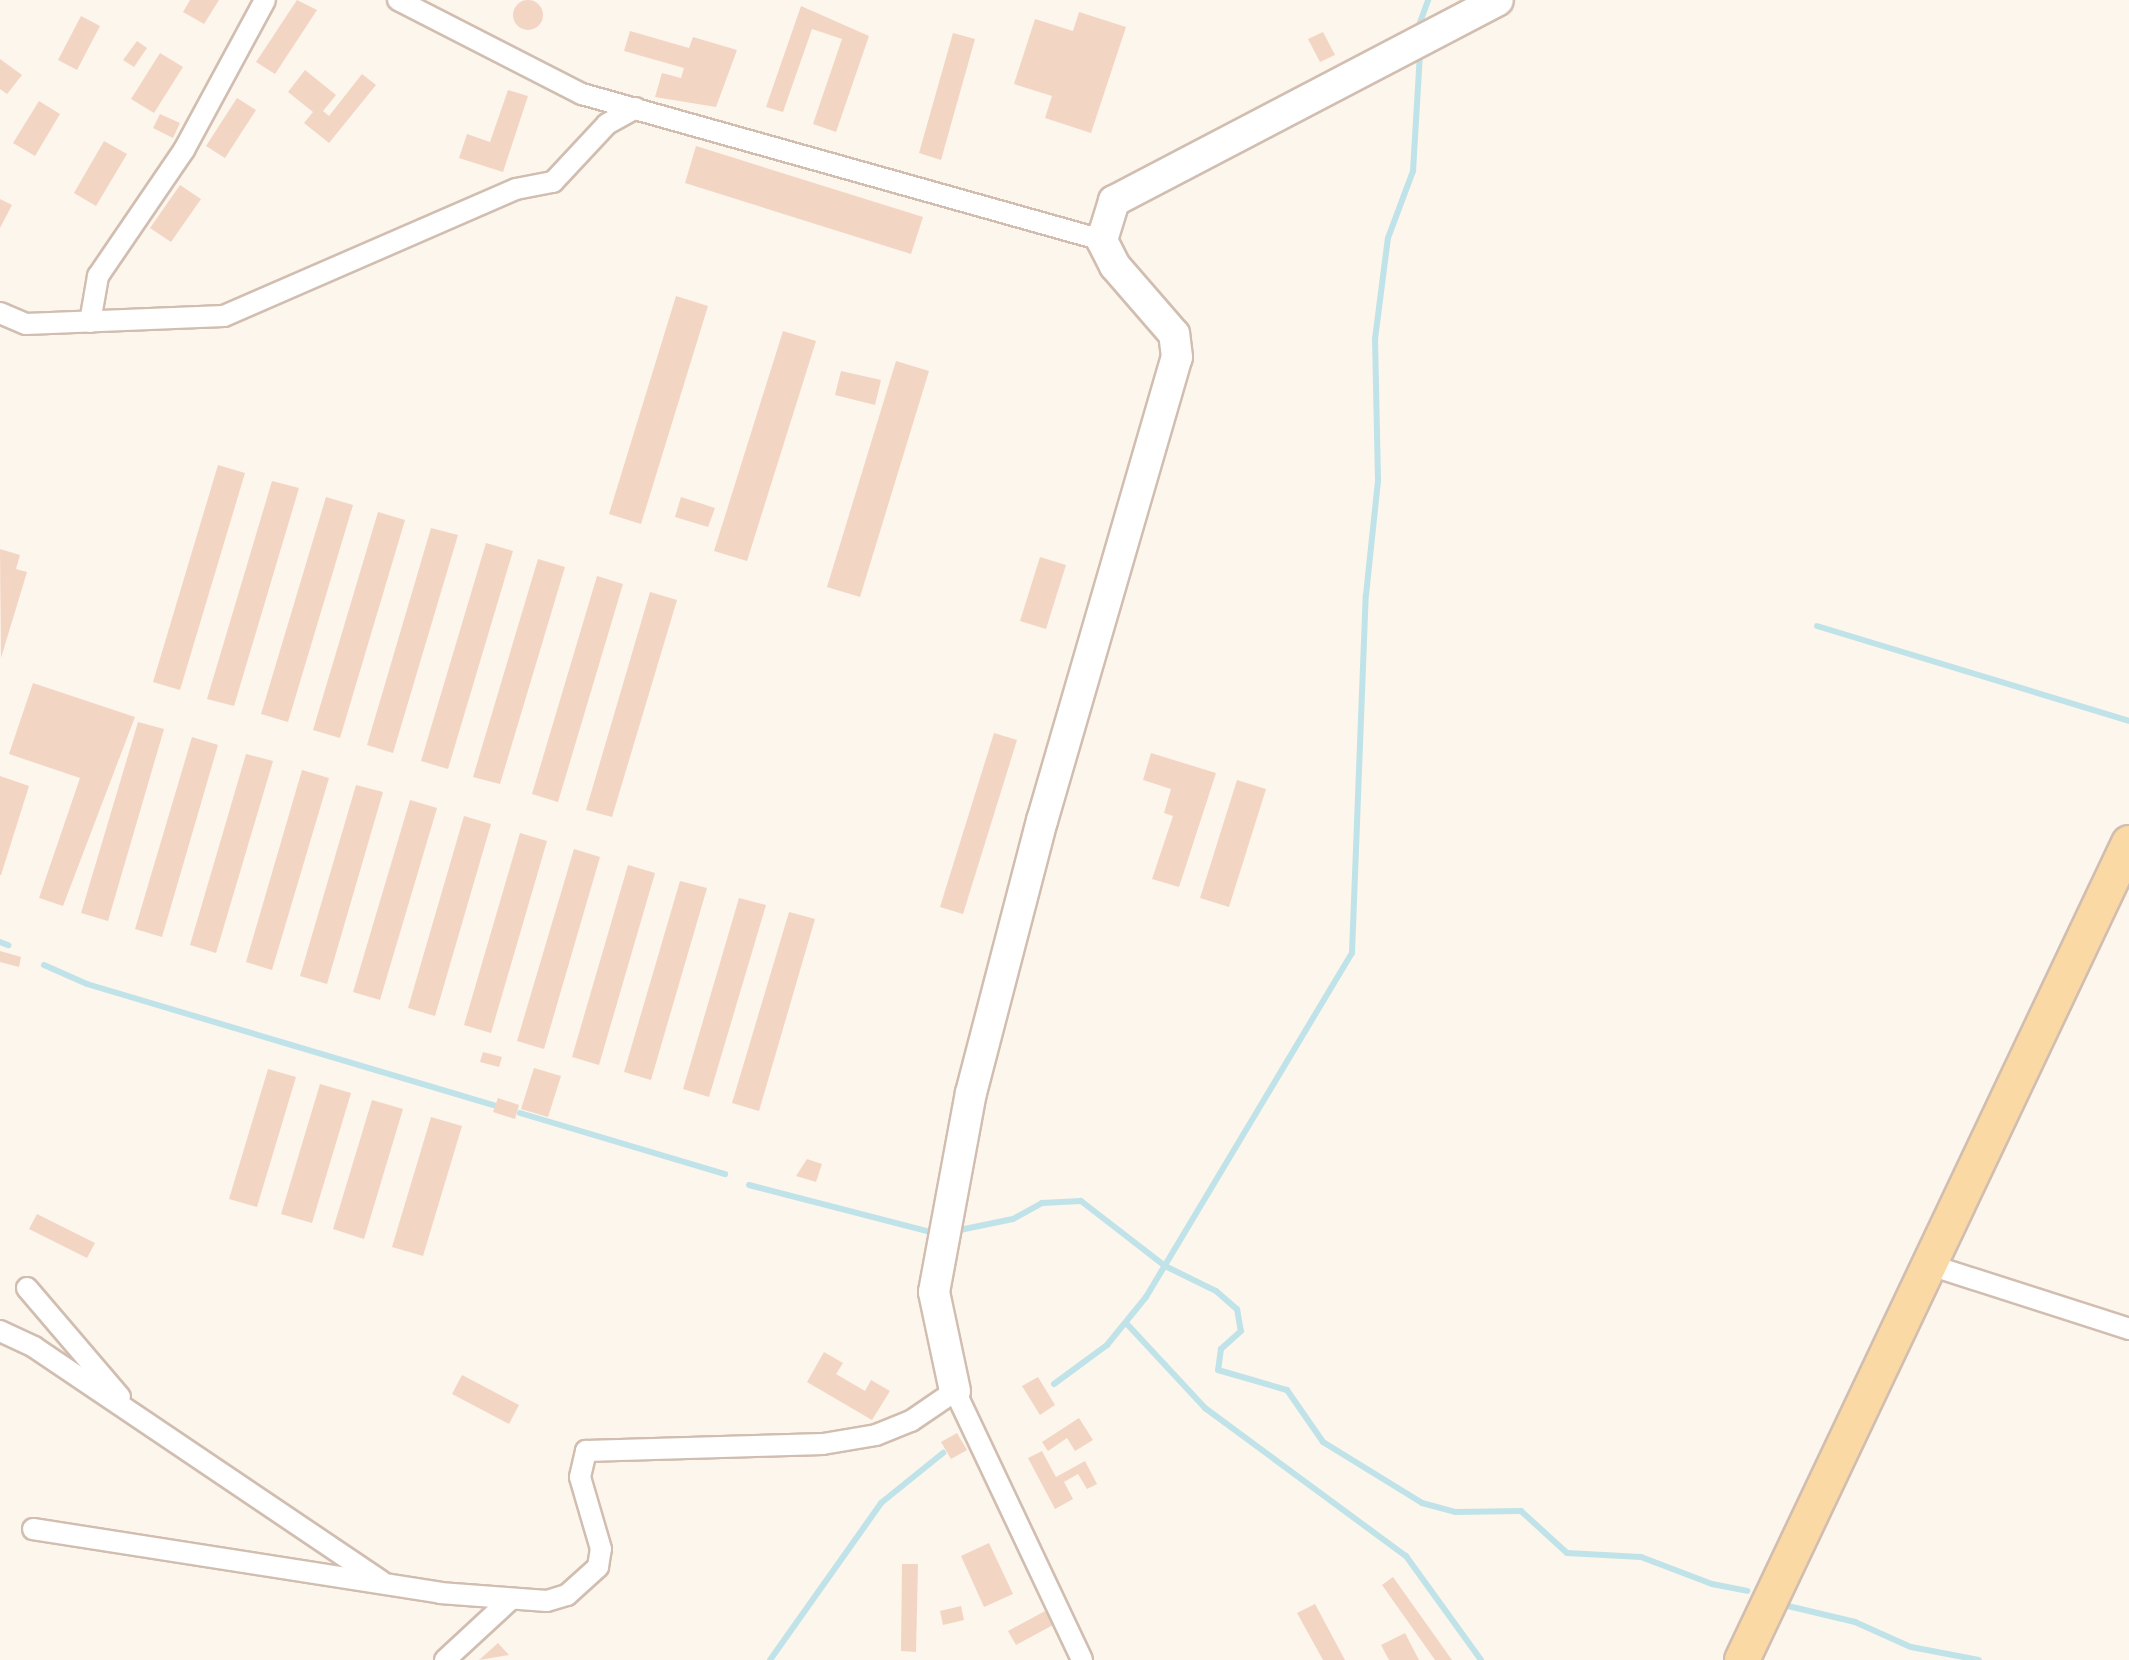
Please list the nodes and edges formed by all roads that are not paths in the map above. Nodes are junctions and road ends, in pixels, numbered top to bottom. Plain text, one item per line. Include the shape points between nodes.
1 (265, 0) edge
2 (1498, 0) edge
3 (401, 1) edge
4 (636, 108) junction
5 (1102, 240) junction
6 (0, 313) edge
7 (90, 322) junction
8 (2129, 843) edge
9 (1930, 1265) junction
10 (27, 1288) dead end
11 (2129, 1329) edge
12 (0, 1331) edge
13 (955, 1391) junction
14 (136, 1416) junction
15 (33, 1529) dead end
16 (386, 1585) junction
17 (511, 1599) junction
18 (445, 1660) edge
19 (1082, 1660) edge
20 (1742, 1660) edge

1 - 7 street via 184,150 98,276
2 - 5 street via 1114,201
3 - 4 street via 435,24 582,94
4 - 5 street
4 - 7 street via 607,124 553,182 516,189 224,316
5 - 13 street via 1115,266 1174,334 1177,357 1042,821 971,1093 934,1292
6 - 7 street via 26,324
8 - 9 main road
9 - 11 street
9 - 20 main road
10 - 14 street
12 - 14 street
13 - 17 street via 911,1421 863,1438 586,1451 580,1477 601,1549 598,1567 567,1595 547,1601
13 - 19 street
14 - 16 street
15 - 16 street
16 - 17 street
17 - 18 street

